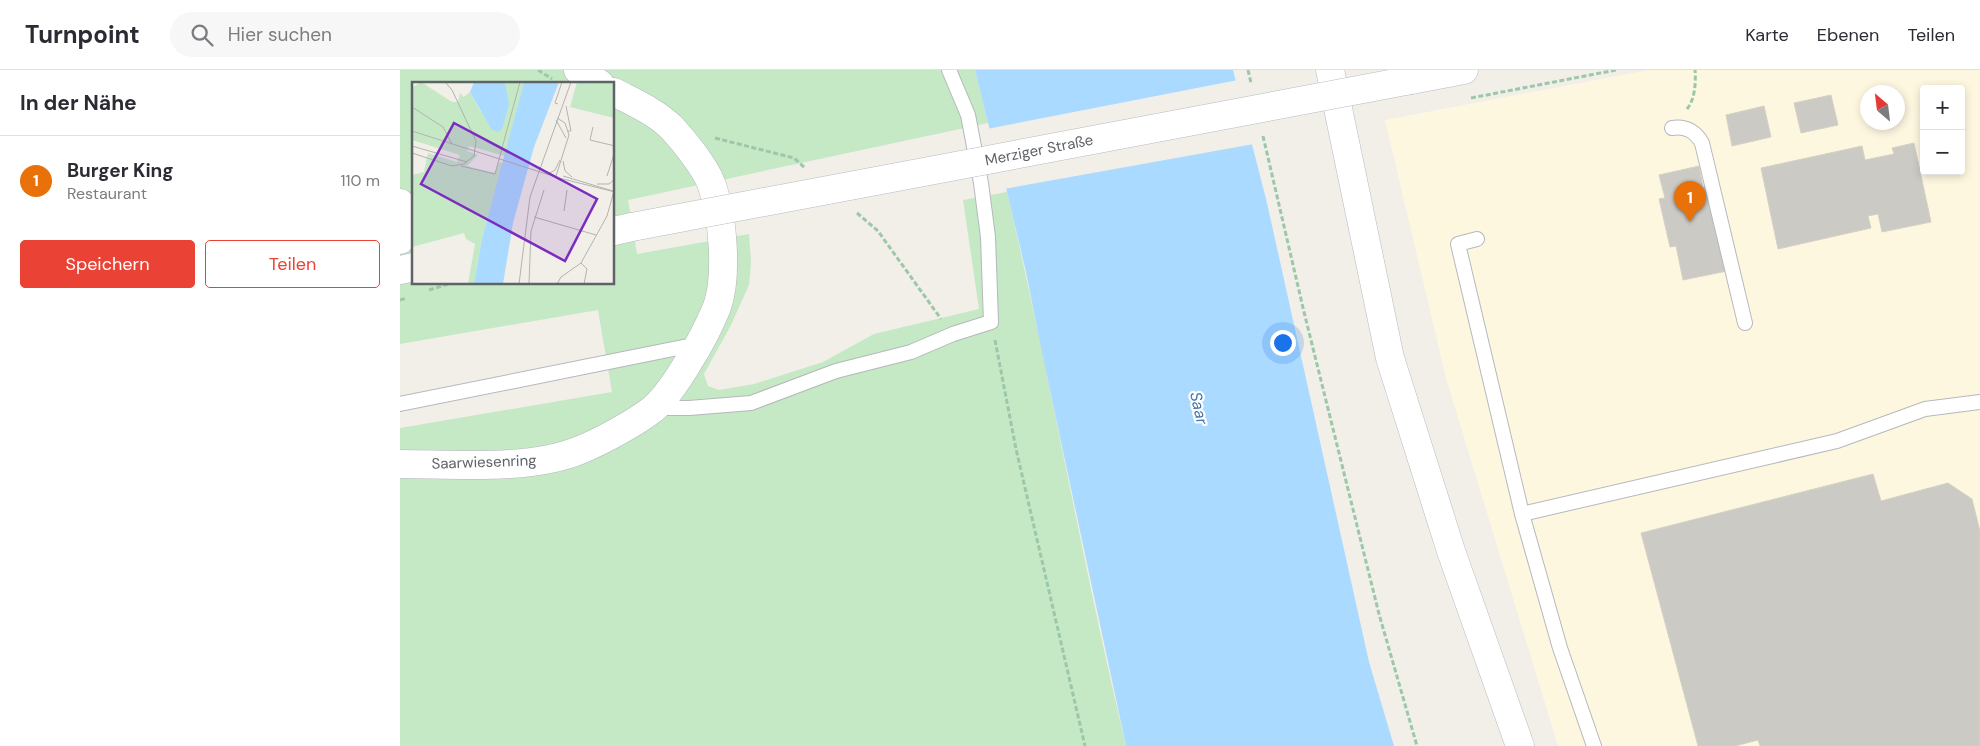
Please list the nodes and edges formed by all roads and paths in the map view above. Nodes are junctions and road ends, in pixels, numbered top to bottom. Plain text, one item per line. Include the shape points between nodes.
1 (538, 70) edge
2 (949, 70) edge
3 (1248, 70) edge
4 (1330, 70) edge
5 (1616, 70) edge
6 (1695, 70) edge
7 (1448, 72) edge
8 (566, 75) edge
9 (592, 82) edge
10 (1252, 89) dead end
11 (615, 93) edge
12 (1463, 99) dead end
13 (671, 127) junction
14 (1262, 128) dead end
15 (1672, 128) joint
16 (794, 158) dead end
17 (400, 195) edge
18 (400, 203) edge
19 (412, 204) edge
20 (623, 229) edge
21 (878, 231) dead end
22 (1477, 239) dead end
23 (400, 240) edge
24 (992, 322) junction
25 (1745, 323) dead end
26 (953, 334) junction
27 (700, 344) junction
28 (1980, 402) edge
29 (400, 404) edge
30 (654, 408) junction
31 (400, 464) edge
32 (1522, 514) junction
33 (1085, 746) edge
34 (1417, 746) edge
35 (1520, 746) edge
36 (1594, 746) edge

1 - 8 path
2 - 24 lane via 968,115 981,183 988,236
3 - 10 path
4 - 35 main road via 1390,358 1451,551
5 - 12 path
6 - 15 path via 1690,104
7 - 20 main road, Merziger Straße, bridge
8 - 9 main road
11 - 13 main road, Saarwiesenring
13 - 16 path
13 - 27 main road, Saarwiesenring via 711,183 720,222 724,265 717,305
14 - 34 path via 1379,614
15 - 25 lane via 1691,130 1702,143
17 - 19 main road
18 - 23 main road via 406,220
21 - 26 path
22 - 32 lane via 1458,244
24 - 26 lane
24 - 33 path via 1016,449
26 - 30 lane via 911,352 836,371 751,403
27 - 29 lane
27 - 30 main road, Saarwiesenring
28 - 32 lane via 1926,409 1837,441
30 - 31 main road, Saarwiesenring via 580,450 532,464
32 - 36 lane via 1560,648

